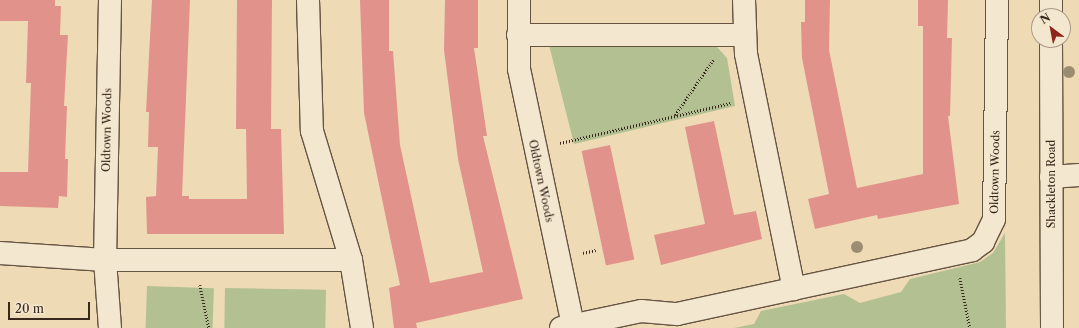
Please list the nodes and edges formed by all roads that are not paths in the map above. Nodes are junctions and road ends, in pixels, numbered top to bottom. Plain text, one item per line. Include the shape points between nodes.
1 (110, 0) edge
2 (308, 0) edge
3 (519, 0) edge
4 (744, 0) edge
5 (998, 0) edge
6 (743, 35) junction
7 (518, 36) junction
8 (1051, 48) edge
9 (1079, 175) edge
10 (1051, 177) junction
11 (0, 253) edge
12 (105, 260) junction
13 (351, 260) junction
14 (794, 289) junction
15 (567, 326) edge
16 (110, 328) edge
17 (362, 328) edge
18 (1052, 328) edge

1 - 12 street, Oldtown Woods
2 - 13 street via 312,131
3 - 7 street, Oldtown Woods
4 - 6 street
5 - 14 street, Oldtown Woods via 994,219 983,242 955,256
6 - 7 street
6 - 14 street
7 - 15 street, Oldtown Woods via 519,69
8 - 10 street, Shackleton Road
9 - 10 street
10 - 18 street, Shackleton Road
11 - 12 street
12 - 13 street
12 - 16 street, Oldtown Woods
13 - 17 street
14 - 15 street, Oldtown Woods via 677,314 641,311

